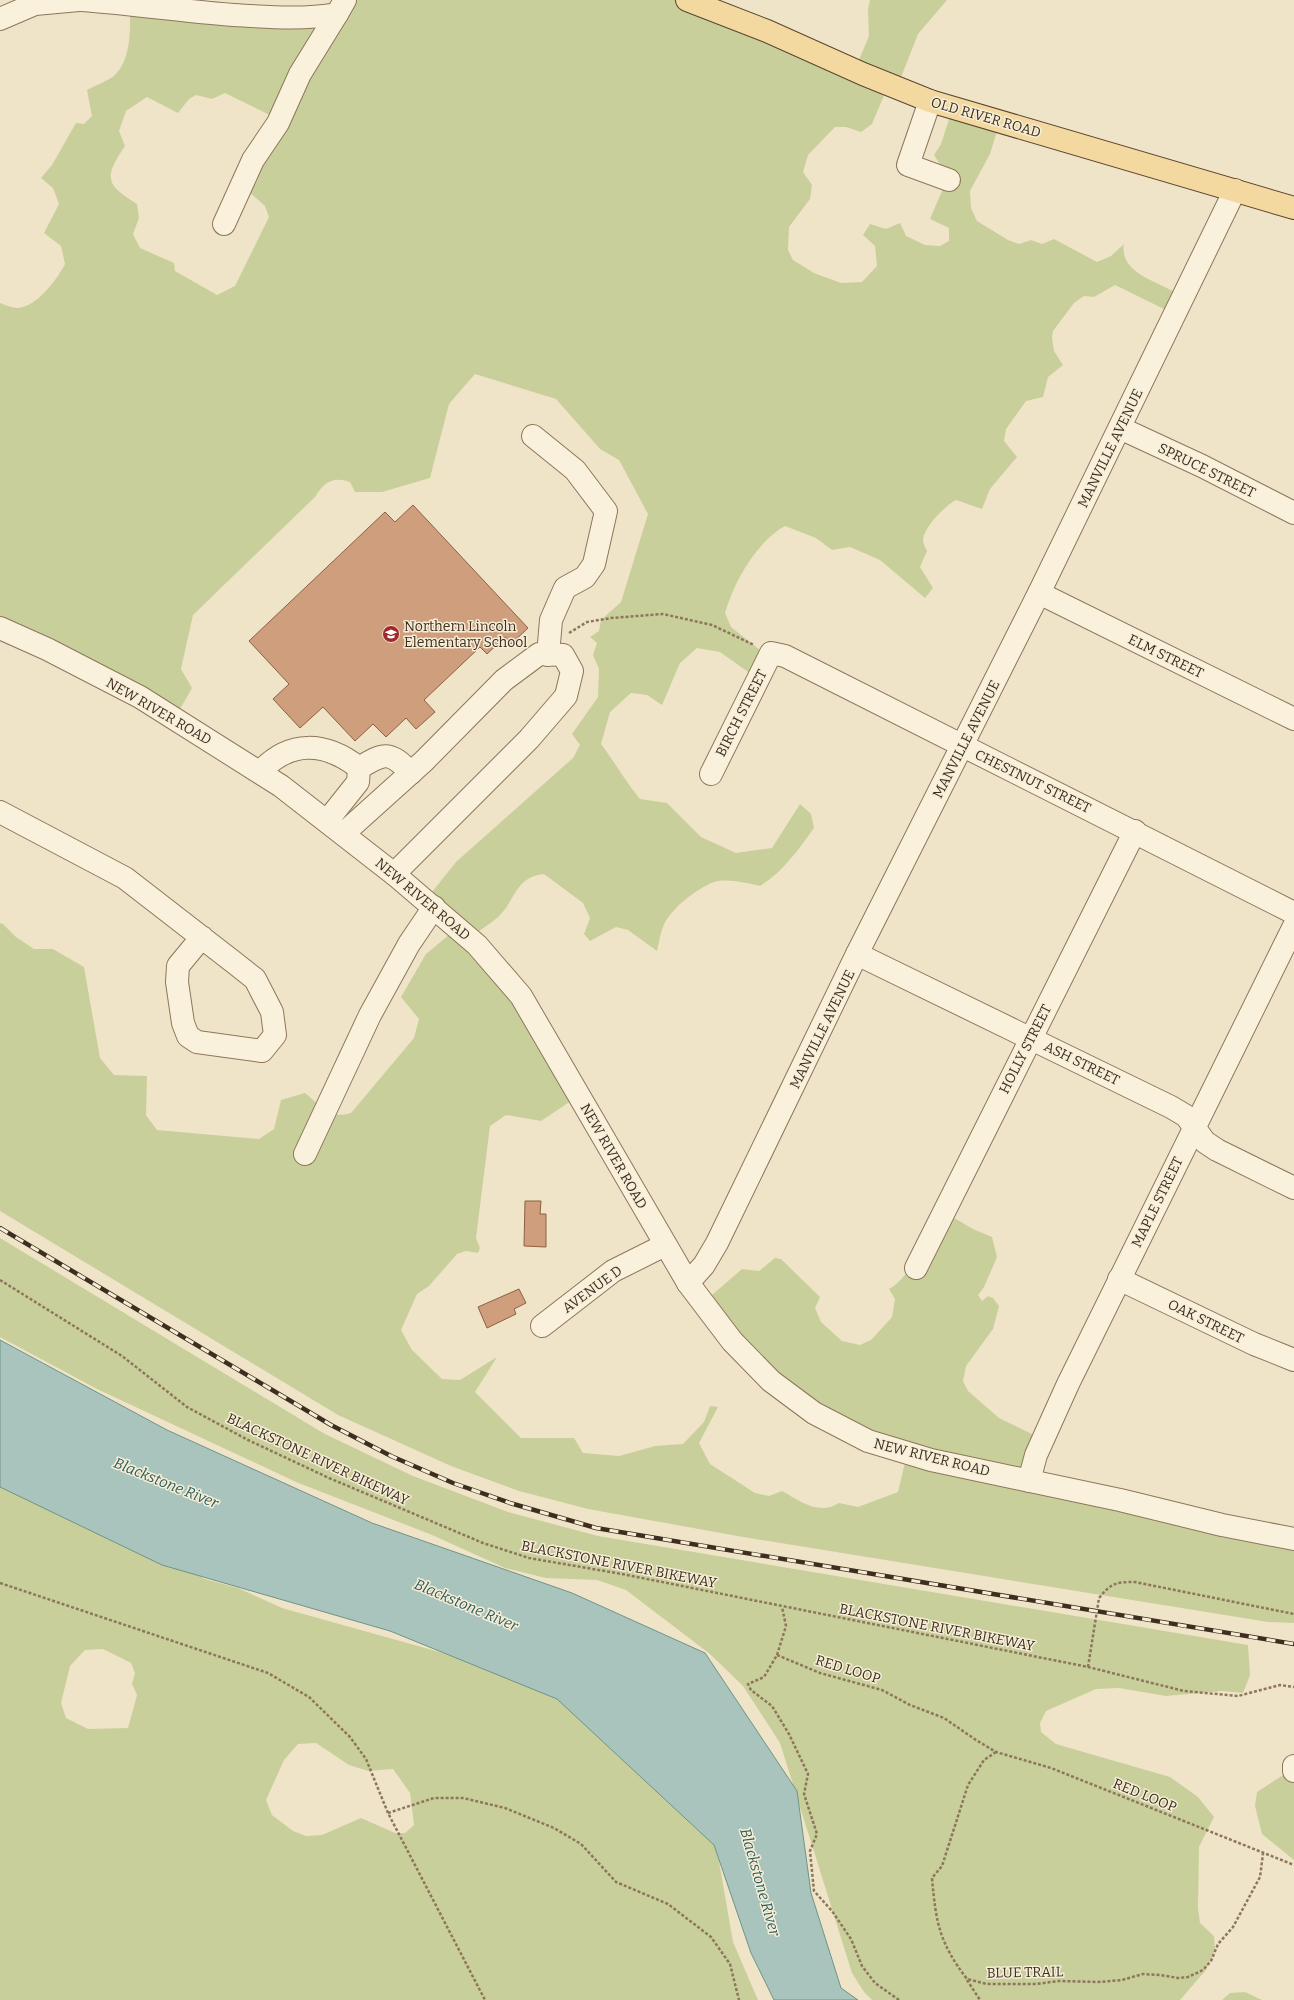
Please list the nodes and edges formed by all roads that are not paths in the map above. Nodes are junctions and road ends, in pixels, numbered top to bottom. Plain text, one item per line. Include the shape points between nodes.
1 (78, 0) edge
2 (82, 0) edge
3 (687, 0) edge
4 (341, 7) edge
5 (0, 19) edge
6 (930, 101) junction
7 (948, 180) dead end
8 (1235, 190) junction
9 (1294, 208) edge
10 (224, 224) dead end
11 (1120, 428) junction
12 (533, 436) dead end
13 (1294, 513) edge
14 (1039, 593) junction
15 (0, 628) edge
16 (771, 653) joint
17 (548, 655) junction
18 (1294, 719) edge
19 (962, 746) junction
20 (359, 768) junction
21 (260, 772) junction
22 (411, 773) junction
23 (711, 774) dead end
24 (0, 812) edge
25 (335, 827) junction
26 (1135, 831) junction
27 (394, 874) junction
28 (434, 907) junction
29 (1294, 913) edge
30 (1294, 926) edge
31 (202, 937) junction
32 (857, 954) junction
33 (1030, 1038) junction
34 (1194, 1128) junction
35 (305, 1154) dead end
36 (1294, 1188) edge
37 (665, 1245) junction
38 (916, 1268) dead end
39 (1119, 1279) junction
40 (688, 1283) junction
41 (542, 1326) dead end
42 (1294, 1360) edge
43 (1029, 1481) junction
44 (1294, 1539) edge
45 (1294, 1766) edge
46 (1294, 1771) edge

1 - 5 street via 35,4
2 - 4 street via 274,18 313,18
3 - 6 main road, OLD RIVER ROAD via 767,31
4 - 10 street via 300,74 278,122 253,160
6 - 7 street via 908,165
6 - 8 main road, OLD RIVER ROAD
8 - 9 main road, OLD RIVER ROAD
8 - 11 street, MANVILLE AVENUE
11 - 13 street, SPRUCE STREET
11 - 14 street, MANVILLE AVENUE
12 - 17 street via 575,470 606,511 594,564 584,578 565,588 551,620
14 - 18 street, ELM STREET
14 - 19 street, MANVILLE AVENUE
15 - 21 street, NEW RIVER ROAD via 47,648 140,697
16 - 19 street, CHESTNUT STREET via 785,656
16 - 23 street, BIRCH STREET
17 - 22 street via 539,654 504,680
17 - 27 street via 563,655 572,670 566,696 529,739
19 - 26 street, CHESTNUT STREET
19 - 32 street, MANVILLE AVENUE
20 - 21 street via 335,754 307,746 272,759
20 - 22 street via 378,757 390,756
20 - 25 street via 358,782
21 - 25 street, NEW RIVER ROAD
22 - 25 street
24 - 31 street via 125,878
25 - 27 street, NEW RIVER ROAD
26 - 29 street, CHESTNUT STREET
26 - 33 street, HOLLY STREET
27 - 28 street, NEW RIVER ROAD
28 - 35 street via 370,1015
28 - 37 street, NEW RIVER ROAD via 477,945 521,996
30 - 34 street, MAPLE STREET
31 - 31 street via 254,979 272,1012 275,1035 262,1051 197,1042 188,1036 183,1023 177,982 178,966
32 - 33 street, ASH STREET
32 - 40 street, MANVILLE AVENUE via 718,1243
33 - 34 street, ASH STREET via 1171,1107 1186,1116
33 - 38 street, HOLLY STREET
34 - 36 street, ASH STREET via 1205,1142 1218,1150
34 - 39 street, MAPLE STREET
37 - 40 street, NEW RIVER ROAD
37 - 41 street, AVENUE D via 613,1271
39 - 42 street, OAK STREET via 1254,1344
39 - 43 street, MAPLE STREET via 1036,1455
40 - 43 street, NEW RIVER ROAD via 732,1341 771,1381 814,1413 868,1441 931,1460
43 - 44 street, NEW RIVER ROAD
45 - 46 street

